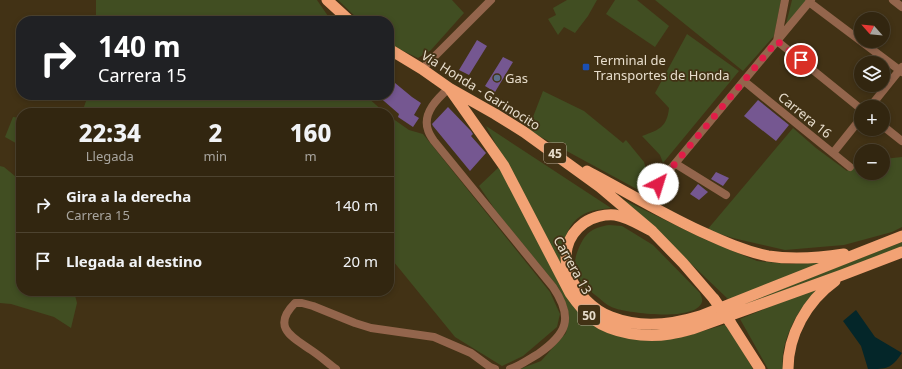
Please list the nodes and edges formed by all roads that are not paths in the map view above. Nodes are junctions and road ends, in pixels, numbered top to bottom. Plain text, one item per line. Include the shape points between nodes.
1 (327, 0) edge
2 (491, 0) edge
3 (785, 0) edge
4 (893, 0) edge
5 (810, 1) edge
6 (902, 7) edge
7 (345, 16) edge
8 (777, 41) junction
9 (394, 52) edge
10 (422, 69) junction
11 (901, 70) edge
12 (744, 81) junction
13 (449, 88) junction
14 (876, 100) edge
15 (854, 103) edge
16 (854, 127) edge
17 (890, 132) edge
18 (902, 141) edge
19 (833, 153) junction
20 (556, 154) junction
21 (676, 164) junction
22 (850, 167) dead end
23 (658, 184) dead end
24 (726, 195) dead end
25 (652, 231) junction
26 (902, 236) edge
27 (868, 250) junction
28 (902, 252) edge
29 (842, 276) junction
30 (336, 369) edge
31 (495, 369) edge
32 (510, 369) edge
33 (760, 369) edge
34 (788, 369) edge

1 - 7 highway
2 - 10 street
3 - 8 street
4 - 6 street
5 - 8 street
5 - 11 street
8 - 12 street
8 - 15 street
9 - 10 highway, Vía Honda - Garinocito / 45
10 - 13 highway, Vía Honda - Garinocito / 45
11 - 14 street
12 - 19 street, Carrera 16
12 - 21 street
13 - 20 highway, Vía Honda - Garinocito / 45 via 495,114
13 - 29 highway, Carrera 13 / 50 via 504,166 570,293 580,307 609,327 645,335 670,334 710,323
13 - 32 street via 435,100 430,110 426,125 428,132 553,287 564,305 565,322 560,334 541,352
16 - 19 street
17 - 18 street
19 - 22 street, Carrera 16
20 - 25 highway, Vía Honda - Garinocito / 45
20 - 27 highway via 722,242 752,252 784,258 808,258
21 - 23 street
21 - 24 street
25 - 27 highway, Carrera 13 / 50 via 630,220 604,216 589,219 570,239 566,250 566,262 570,277 577,290 598,310 610,316 641,323 672,323 700,316
25 - 33 highway, 50, bridge via 714,299
26 - 27 highway, Carrera 13 / 50
28 - 29 highway, Carrera 13 / 50
29 - 34 highway via 814,300 803,315 790,349
30 - 31 street via 291,337 285,328 285,319 295,303 313,306 354,324 434,337 471,353

